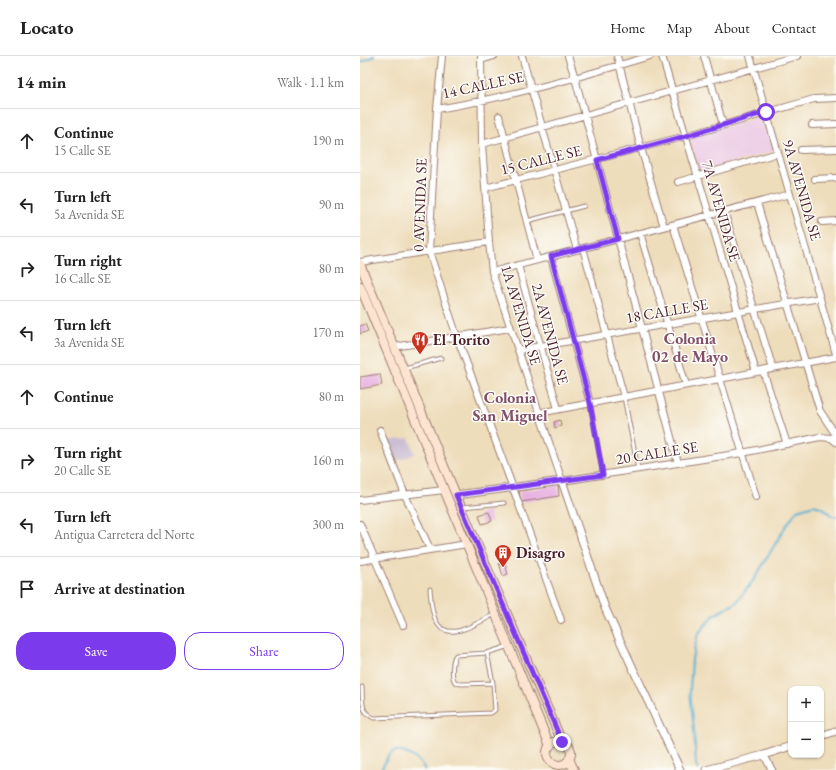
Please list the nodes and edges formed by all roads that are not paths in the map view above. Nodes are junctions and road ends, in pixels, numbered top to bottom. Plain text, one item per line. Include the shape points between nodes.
1 (442, 56) edge
2 (494, 56) edge
3 (522, 56) edge
4 (568, 56) edge
5 (617, 56) edge
6 (650, 56) edge
7 (662, 56) edge
8 (704, 56) edge
9 (750, 56) edge
10 (798, 56) edge
11 (481, 58) edge
12 (620, 65) junction
13 (754, 69) junction
14 (575, 78) junction
15 (711, 81) junction
16 (532, 88) junction
17 (673, 91) junction
18 (836, 98) edge
19 (481, 101) junction
20 (629, 103) junction
21 (437, 108) junction
22 (766, 112) junction
23 (499, 116) dead end
24 (585, 116) junction
25 (836, 124) edge
26 (723, 125) junction
27 (812, 125) dead end
28 (542, 127) junction
29 (686, 136) junction
30 (505, 138) junction
31 (482, 144) junction
32 (641, 148) junction
33 (836, 149) edge
34 (801, 150) dead end
35 (778, 153) junction
36 (597, 160) junction
37 (555, 170) junction
38 (697, 176) junction
39 (836, 178) edge
40 (815, 179) dead end
41 (516, 180) junction
42 (678, 182) dead end
43 (485, 188) junction
44 (790, 194) junction
45 (757, 202) junction
46 (584, 206) dead end
47 (566, 210) junction
48 (724, 211) junction
49 (709, 215) junction
50 (527, 221) junction
51 (836, 221) edge
52 (822, 222) dead end
53 (673, 225) junction
54 (664, 227) junction
55 (640, 233) junction
56 (618, 239) junction
57 (489, 242) junction
58 (580, 249) junction
59 (429, 251) junction
60 (551, 256) junction
61 (537, 260) junction
62 (360, 263) edge
63 (518, 265) junction
64 (492, 272) junction
65 (361, 289) edge
66 (820, 298) junction
67 (788, 304) junction
68 (754, 310) junction
69 (738, 312) junction
70 (702, 319) junction
71 (668, 324) junction
72 (510, 328) junction
73 (642, 329) junction
74 (607, 335) junction
75 (457, 338) junction
76 (574, 341) junction
77 (540, 346) junction
78 (394, 347) junction
79 (518, 350) junction
80 (836, 356) edge
81 (441, 358) dead end
82 (807, 363) junction
83 (403, 368) junction
84 (773, 369) junction
85 (763, 371) junction
86 (756, 372) junction
87 (720, 379) junction
88 (686, 385) junction
89 (659, 390) junction
90 (624, 397) junction
91 (590, 403) junction
92 (558, 409) junction
93 (539, 413) junction
94 (380, 430) dead end
95 (836, 438) edge
96 (836, 442) edge
97 (787, 444) junction
98 (742, 453) junction
99 (678, 463) junction
100 (638, 469) junction
101 (603, 475) junction
102 (562, 481) junction
103 (513, 488) junction
104 (444, 490) junction
105 (405, 495) junction
106 (456, 495) junction
107 (756, 497) dead end
108 (360, 500) edge
109 (504, 503) dead end
110 (462, 508) junction
111 (360, 524) edge
112 (467, 544) junction
113 (430, 549) junction
114 (374, 558) junction
115 (360, 561) edge
116 (430, 589) dead end
117 (496, 614) junction
118 (561, 620) dead end
119 (403, 625) dead end
120 (509, 646) junction
121 (487, 653) junction
122 (493, 683) junction
123 (362, 687) dead end
124 (836, 731) edge
125 (824, 735) edge
126 (562, 742) junction
127 (550, 746) junction
128 (788, 747) edge
129 (764, 755) junction
130 (569, 759) junction
131 (559, 767) edge
132 (574, 770) edge
133 (680, 770) edge
134 (709, 770) edge
135 (772, 770) edge

1 - 21 street, 0 AVENIDA SE
2 - 11 street
3 - 16 street
4 - 14 street
5 - 12 street
6 - 12 street, 14 CALLE SE
7 - 17 street, 7A AVENIDA SE
8 - 15 street
9 - 13 street, 9A AVENIDA SE
10 - 13 street
11 - 19 street, 1A AVENIDA SE
12 - 14 street, 14 CALLE SE
12 - 20 street
13 - 15 street
13 - 22 street, 9A AVENIDA SE
14 - 16 street, 14 CALLE SE
14 - 24 street
15 - 17 street
15 - 26 street
16 - 19 street, 14 CALLE SE
16 - 28 street
17 - 20 street
17 - 29 street, 7A AVENIDA SE
18 - 22 street, 15 CALLE SE via 814,99
19 - 21 street, 14 CALLE SE
19 - 31 street, 1A AVENIDA SE
20 - 24 street
20 - 32 street
21 - 59 street, 0 AVENIDA SE
22 - 26 street, 15 CALLE SE
22 - 35 street, 9A AVENIDA SE
23 - 30 street
24 - 28 street
24 - 36 street
25 - 27 street
26 - 29 street, 15 CALLE SE
28 - 30 street
28 - 37 street
29 - 32 street, 15 CALLE SE
29 - 38 street, 7A AVENIDA SE
30 - 31 street
30 - 41 street
31 - 43 street, 1A AVENIDA SE
32 - 36 street, 15 CALLE SE
32 - 54 street
33 - 34 street
35 - 38 street
35 - 44 street, 9A AVENIDA SE
36 - 37 street, 15 CALLE SE
36 - 56 street
37 - 41 street, 15 CALLE SE
37 - 47 street
38 - 42 street
38 - 49 street, 7A AVENIDA SE
39 - 40 street
41 - 43 street, 15 CALLE SE
41 - 50 street
43 - 57 street, 1A AVENIDA SE
44 - 45 street
44 - 66 street, 9A AVENIDA SE
45 - 48 street
45 - 67 street
46 - 47 lane
47 - 50 lane
47 - 58 street
48 - 49 street
48 - 68 street
49 - 53 street
49 - 69 street, 7A AVENIDA SE
50 - 61 street
51 - 52 street
53 - 54 street
53 - 70 street
54 - 55 street
55 - 56 street
55 - 71 street
56 - 58 street
56 - 73 street
57 - 59 street
57 - 64 street, 1A AVENIDA SE
58 - 60 street
58 - 74 street
59 - 62 street
59 - 75 street, 0 AVENIDA SE
60 - 61 street
60 - 76 street
61 - 63 street
62 - 78 main road
63 - 64 street
63 - 77 street, 2A AVENIDA SE
64 - 72 street, 1A AVENIDA SE
65 - 104 main road
66 - 67 street, 18 CALLE SE
66 - 80 street, 9A AVENIDA SE
67 - 68 street, 18 CALLE SE
67 - 82 street
68 - 69 street, 18 CALLE SE
68 - 84 street
69 - 70 street, 18 CALLE SE
69 - 86 street, 7A AVENIDA SE
70 - 71 street, 18 CALLE SE
70 - 87 street
71 - 73 street, 18 CALLE SE
71 - 88 street
72 - 75 street
72 - 79 street, 1A AVENIDA SE
73 - 74 street, 18 CALLE SE
73 - 89 street
74 - 76 street, 18 CALLE SE
74 - 90 street
75 - 78 street
75 - 103 street, 0 AVENIDA SE
76 - 77 street, 18 CALLE SE
76 - 91 street
77 - 79 street, 18 CALLE SE
77 - 92 street, 2A AVENIDA SE
78 - 83 main road
79 - 93 street, 1A AVENIDA SE
80 - 82 street
81 - 83 lane
82 - 84 street
82 - 95 street via 820,411
83 - 106 main road
84 - 85 street
85 - 86 street
85 - 97 street
86 - 87 street
87 - 88 street
87 - 98 street
88 - 89 street
89 - 90 street
89 - 99 street
90 - 91 street
90 - 100 lane
91 - 92 street
91 - 101 lane
92 - 93 street
93 - 102 street, 1A AVENIDA SE
94 - 105 street
96 - 97 street, 20 CALLE SE via 831,438 820,437
97 - 98 street, 20 CALLE SE
98 - 99 street, 20 CALLE SE
98 - 107 street
99 - 100 street, 20 CALLE SE
100 - 101 street, 20 CALLE SE
101 - 102 street, 20 CALLE SE
102 - 103 street, 20 CALLE SE
102 - 133 street via 604,608
103 - 106 street, 20 CALLE SE
103 - 118 street, 0 AVENIDA SE
104 - 105 street
104 - 112 main road
105 - 108 street
105 - 113 street
106 - 110 main road
109 - 110 lane
110 - 126 main road
111 - 114 street
112 - 113 street
112 - 117 main road
113 - 114 street
114 - 115 street
114 - 119 street
116 - 117 lane via 436,622 450,632 458,632
117 - 120 main road
120 - 121 lane
120 - 127 main road
121 - 122 lane
121 - 122 lane via 456,655 452,661 454,681 457,684
122 - 123 lane via 495,710 491,713 374,718 366,715 363,710
124 - 125 street
126 - 127 main road
126 - 130 main road via 570,749
127 - 131 main road via 547,752 549,759
128 - 129 street
129 - 134 street
129 - 135 street
130 - 131 main road
130 - 132 main road

